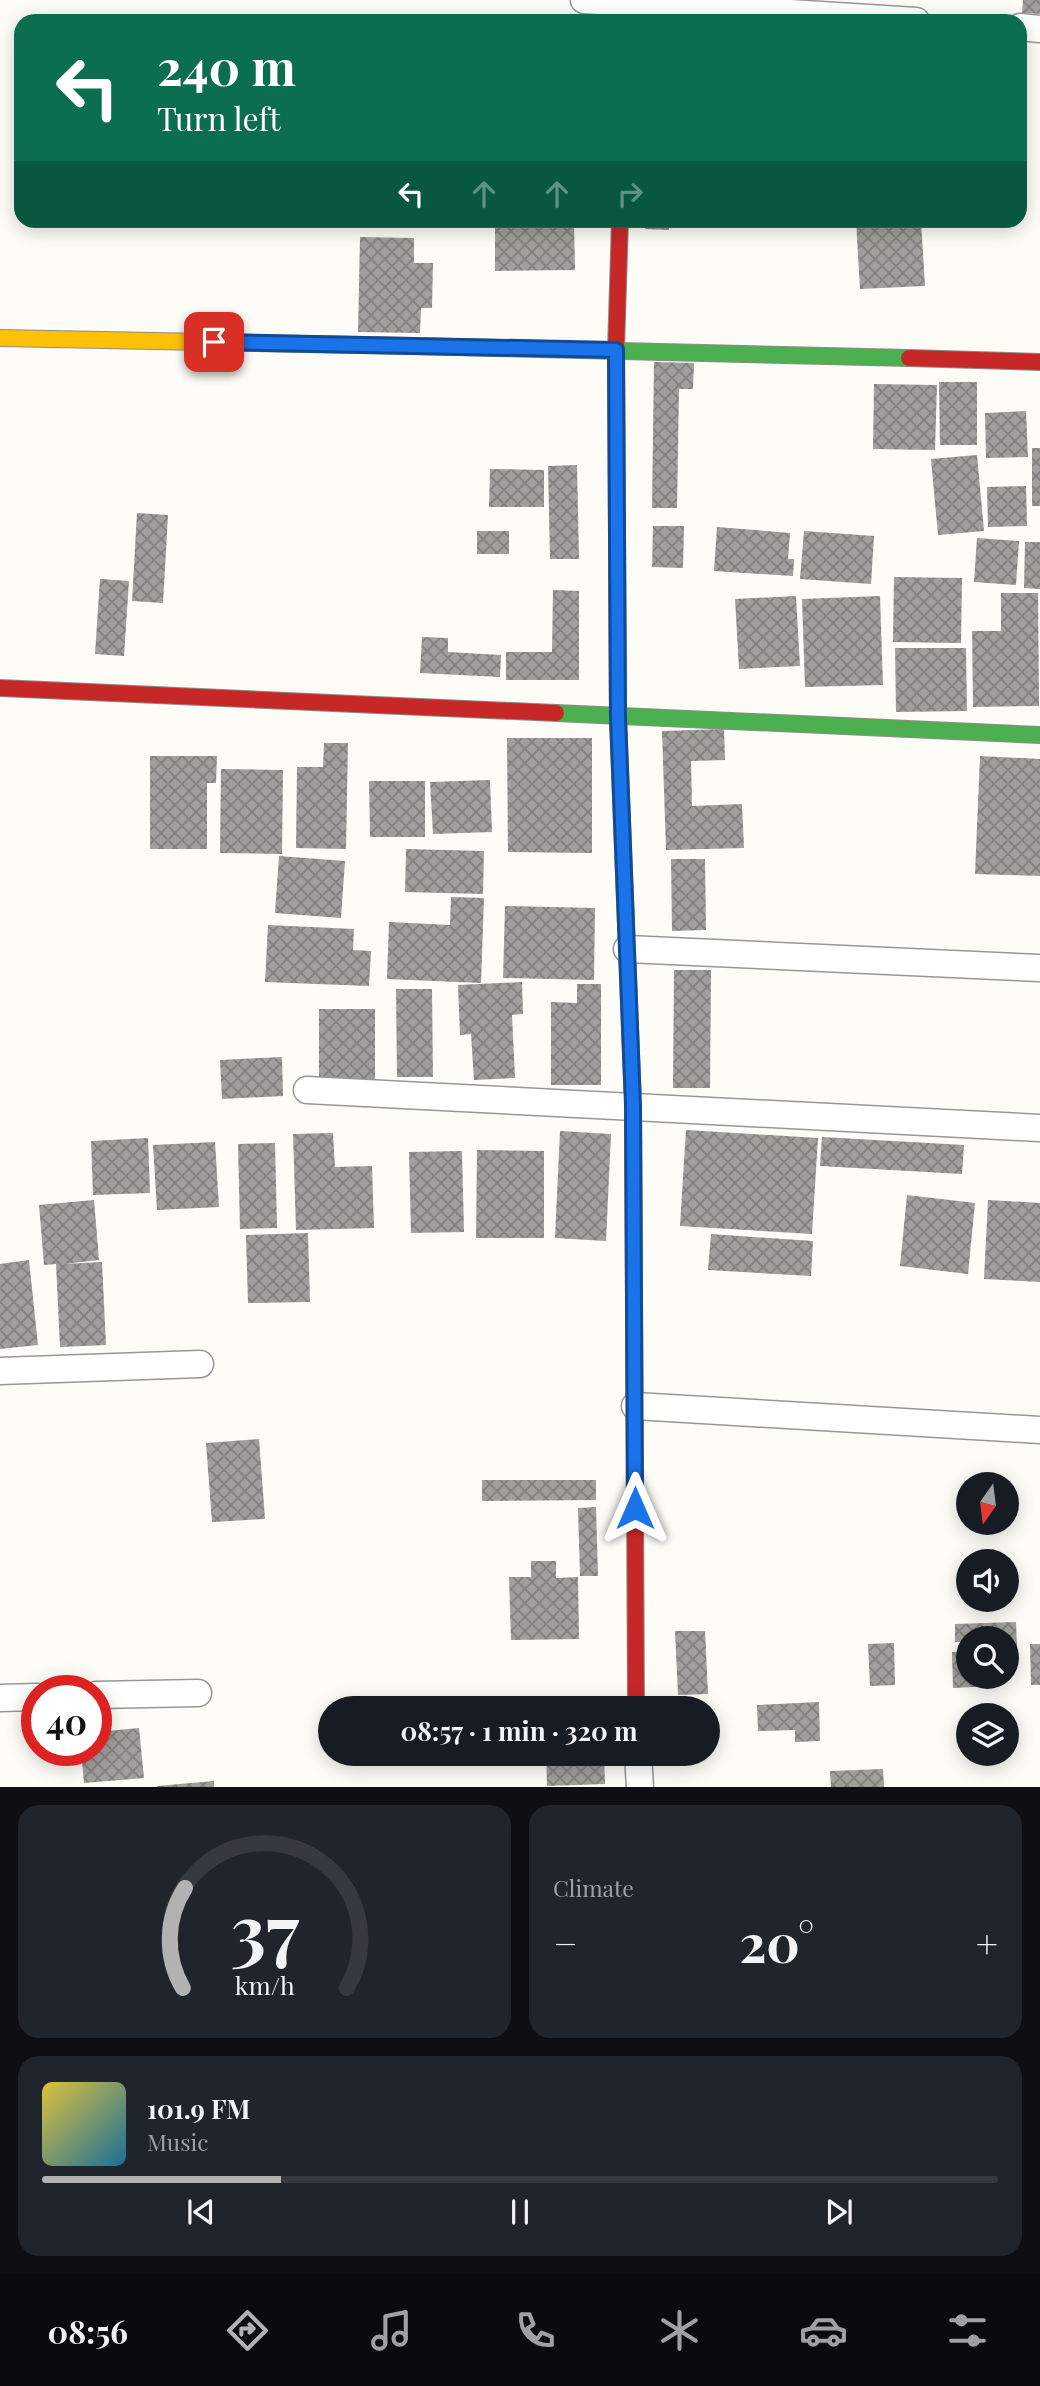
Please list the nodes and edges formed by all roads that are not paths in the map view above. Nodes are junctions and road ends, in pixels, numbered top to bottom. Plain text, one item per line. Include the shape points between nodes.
1 (584, 0) edge
2 (626, 8) edge
3 (760, 14) edge
4 (620, 228) edge
5 (0, 338) edge
6 (616, 350) junction
7 (1040, 362) edge
8 (0, 688) edge
9 (618, 717) junction
10 (1040, 735) edge
11 (627, 949) junction
12 (1040, 968) edge
13 (307, 1090) dead end
14 (633, 1105) junction
15 (1040, 1128) edge
16 (200, 1364) dead end
17 (0, 1371) edge
18 (635, 1406) junction
19 (1040, 1430) edge
20 (198, 1693) dead end
21 (112, 1695) edge
22 (636, 1696) edge
23 (21, 1697) edge
24 (0, 1698) edge
25 (639, 1766) edge
26 (640, 1787) edge

1 - 2 street
2 - 3 street
4 - 6 street
5 - 6 street
6 - 7 street
6 - 9 street
8 - 9 street
9 - 10 street
9 - 11 street
11 - 12 street
11 - 14 street
13 - 14 street
14 - 15 street
14 - 18 street
16 - 17 street
18 - 19 street
18 - 22 street
20 - 21 street
23 - 24 street
25 - 26 street

